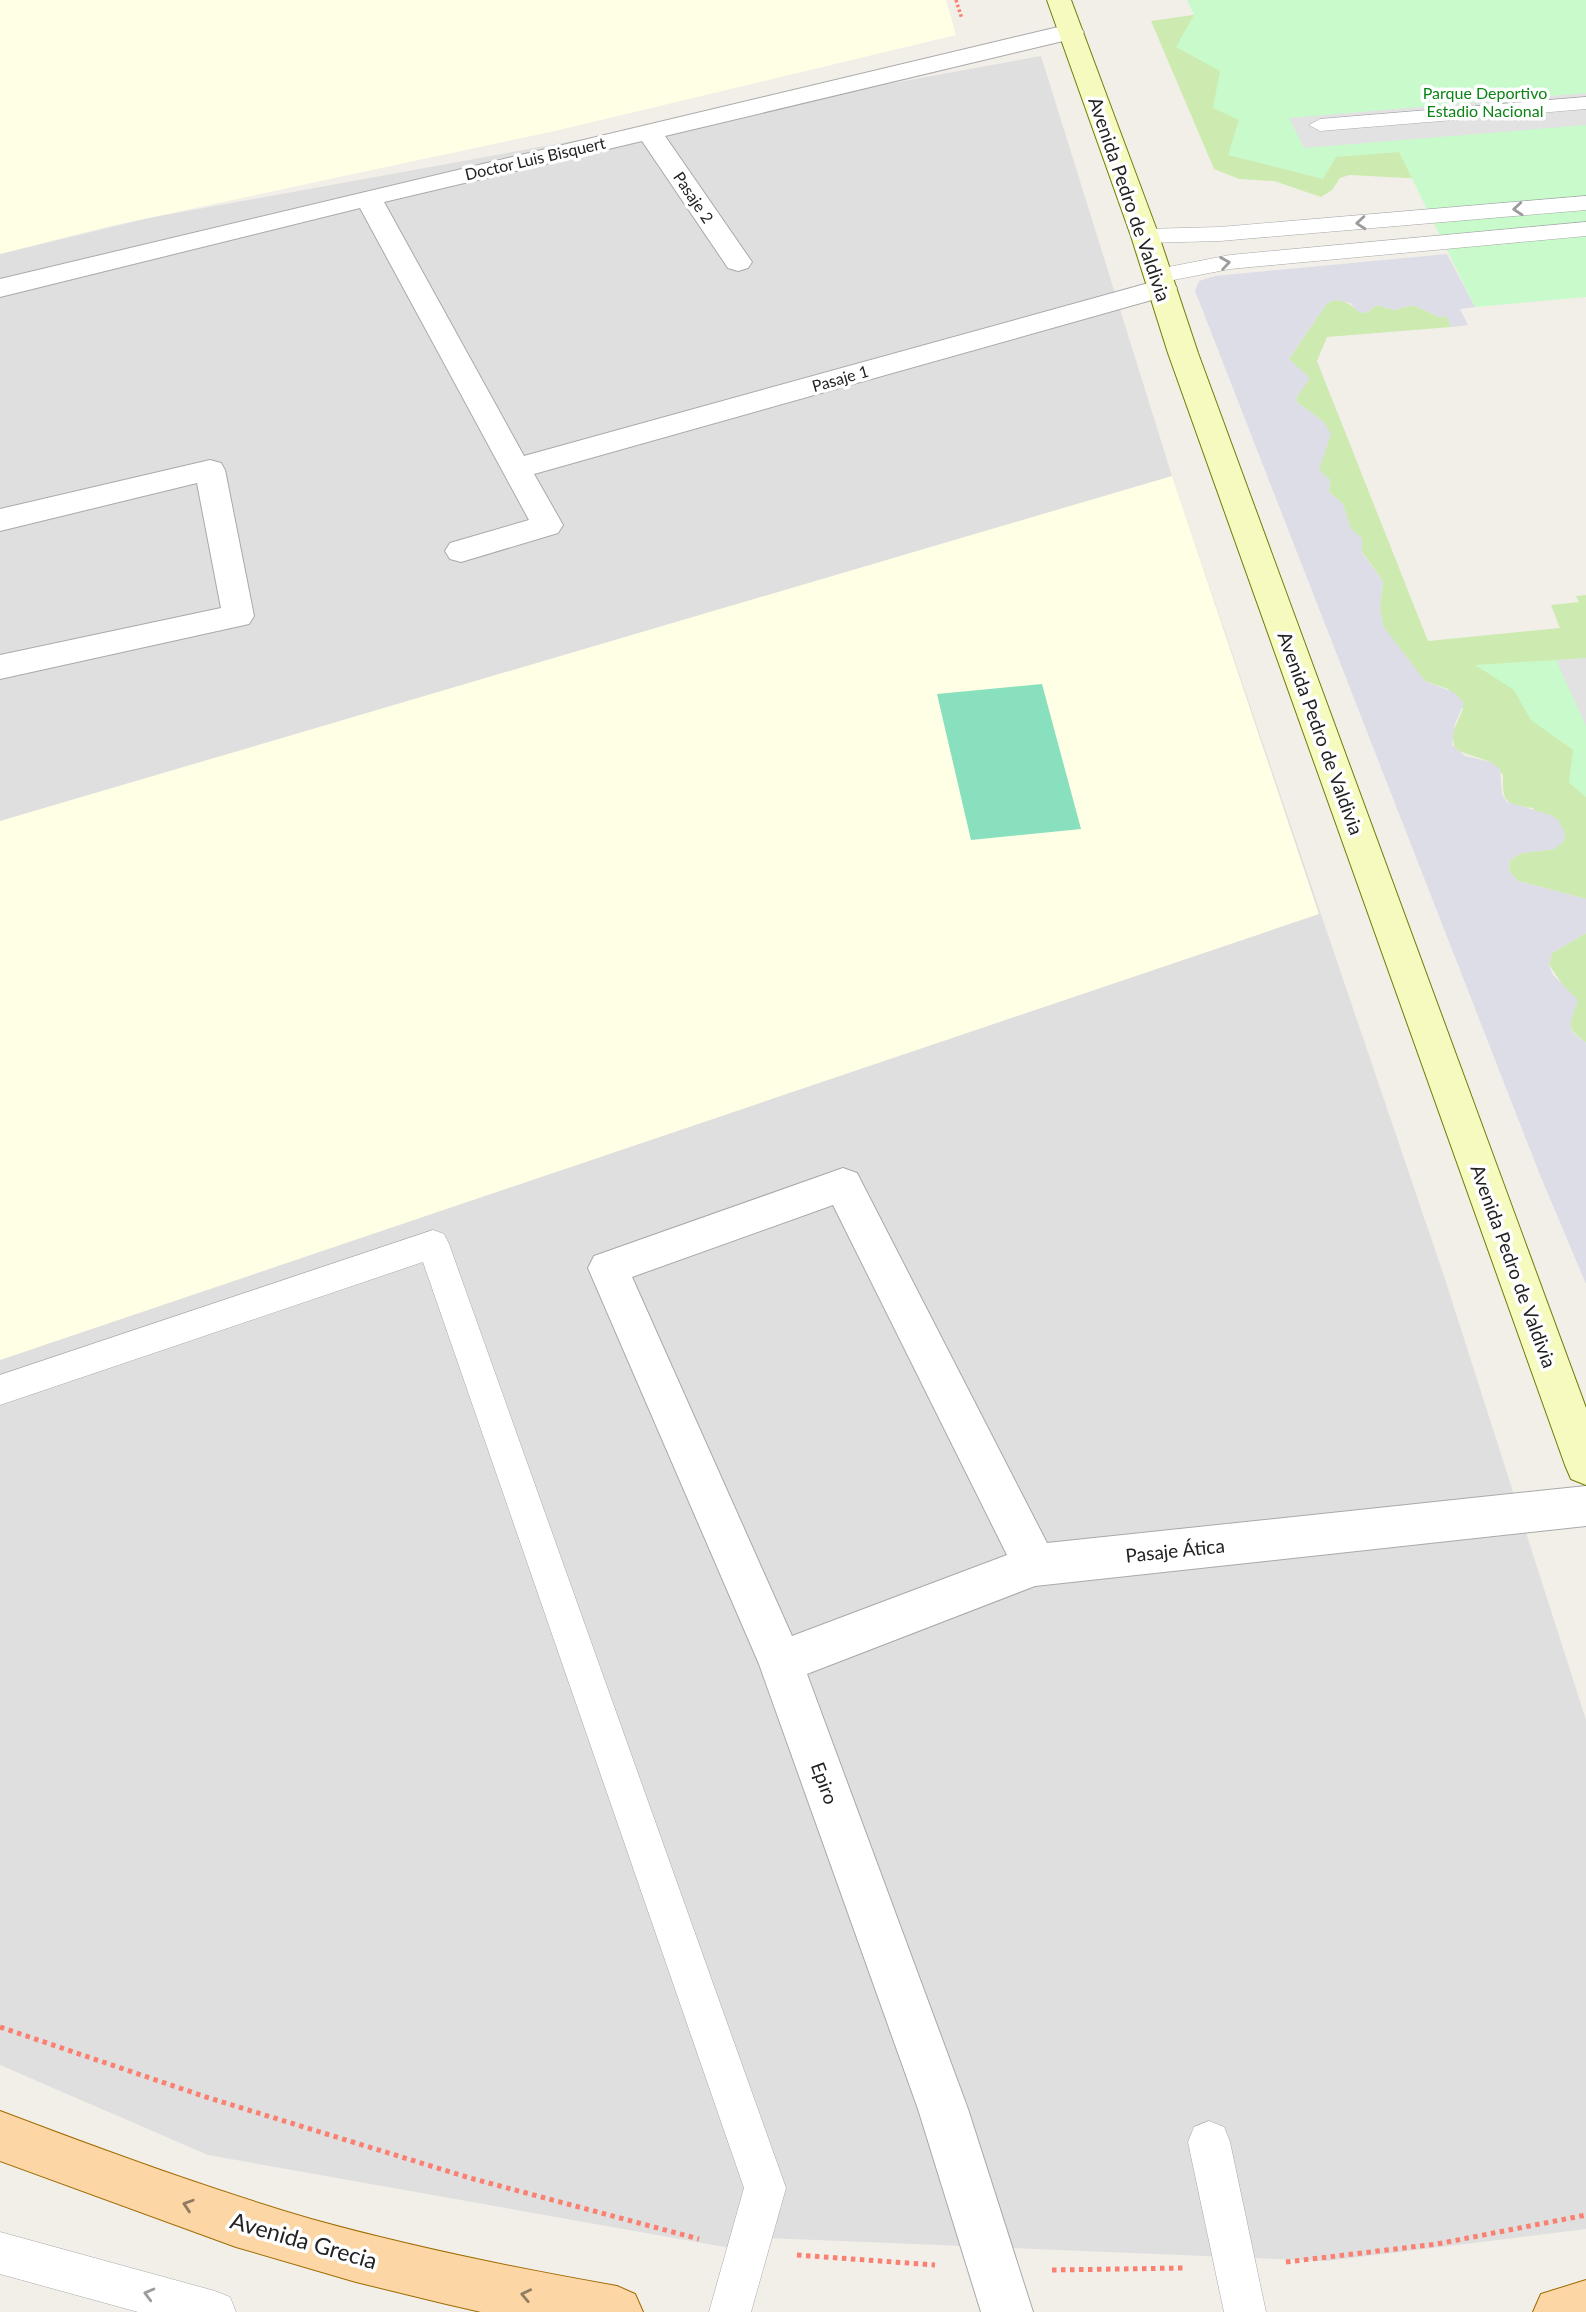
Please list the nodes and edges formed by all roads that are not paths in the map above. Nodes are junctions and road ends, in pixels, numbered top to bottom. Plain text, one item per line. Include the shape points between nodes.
1 (1059, 0) edge
2 (1071, 32) junction
3 (1586, 103) edge
4 (1320, 125) dead end
5 (649, 132) junction
6 (368, 198) junction
7 (1586, 203) edge
8 (1586, 229) edge
9 (1145, 236) junction
10 (738, 262) dead end
11 (1160, 282) junction
12 (0, 288) edge
13 (518, 468) junction
14 (0, 520) edge
15 (461, 551) dead end
16 (0, 667) edge
17 (0, 1390) edge
18 (1586, 1465) edge
19 (1586, 1506) edge
20 (1035, 1565) junction
21 (781, 1662) junction
22 (0, 2136) edge
23 (1209, 2142) dead end
24 (0, 2253) edge
25 (1586, 2306) edge
26 (215, 2312) edge
27 (617, 2312) edge
28 (730, 2312) edge
29 (1007, 2312) edge
30 (1245, 2312) edge
31 (1559, 2312) edge

1 - 2 main road, Avenida Pedro de Valdivia
2 - 5 street, Doctor Luis Bisquert
2 - 9 main road, Avenida Pedro de Valdivia
3 - 4 lane
5 - 6 street, Doctor Luis Bisquert
5 - 10 street, Pasaje 2
6 - 12 street, Doctor Luis Bisquert
6 - 13 street
7 -> 9 lane via 1220,234
11 -> 8 lane via 1230,262
9 - 11 main road, Avenida Pedro de Valdivia
11 - 13 street, Pasaje 1
11 - 18 main road, Avenida Pedro de Valdivia
13 - 15 street via 547,525
14 - 16 street via 210,470 238,616
17 - 28 lane via 433,1244 765,2188
19 - 20 street, Pasaje Ática
20 - 21 street, Pasaje Ática
20 - 21 street, Epiro via 843,1185 608,1268
21 - 29 street, Epiro via 943,2109
27 -> 22 main road, Avenida Grecia via 402,2268 272,2233
23 - 30 lane
26 -> 24 lane
25 - 31 main road

